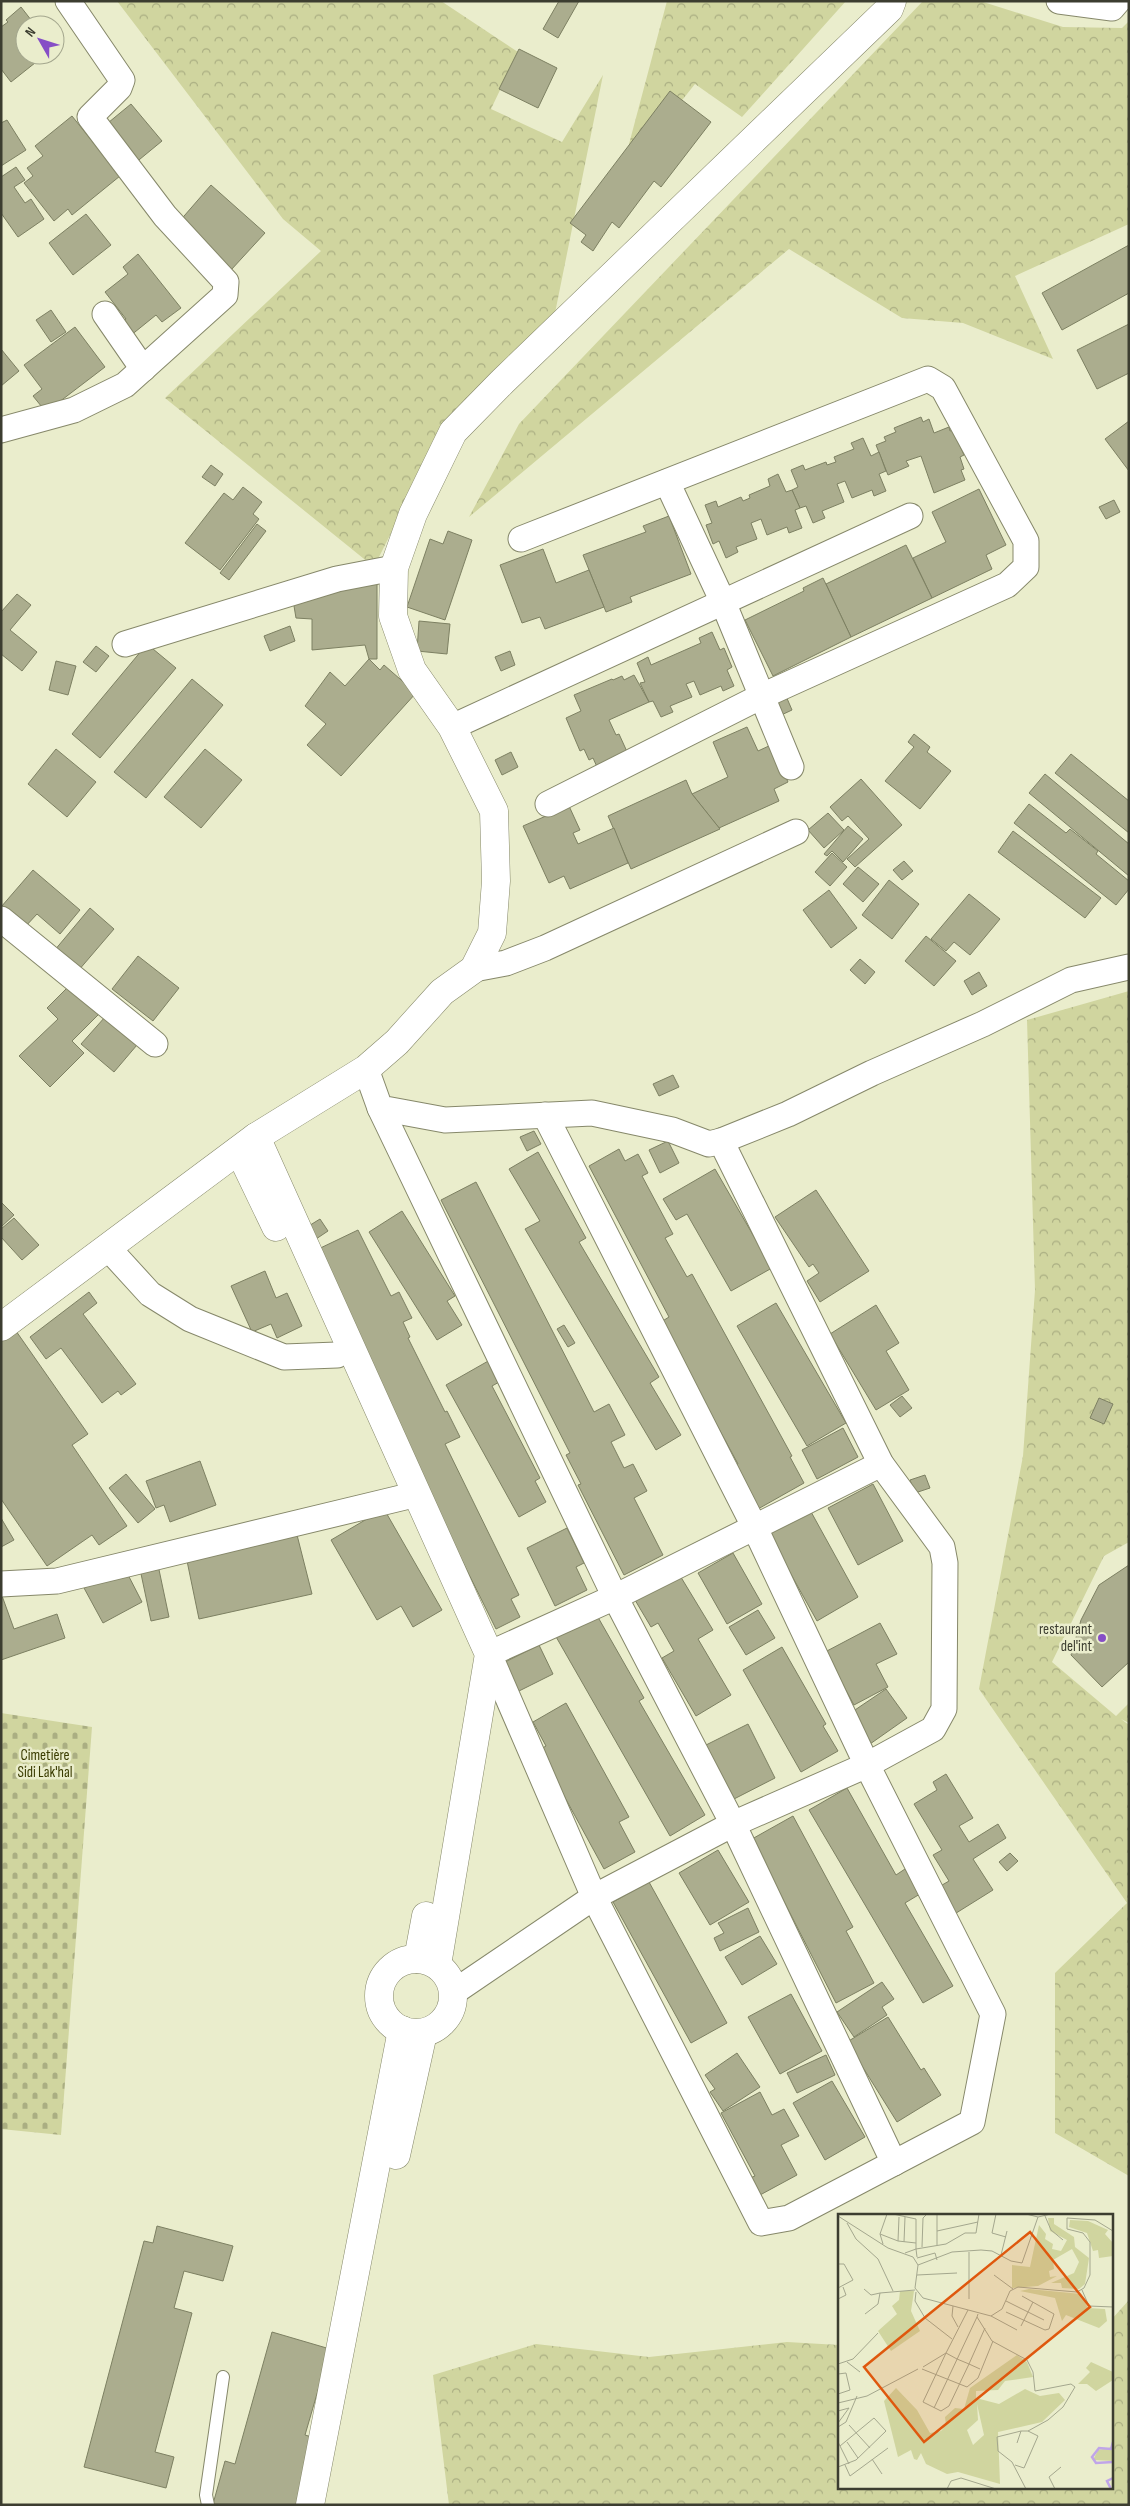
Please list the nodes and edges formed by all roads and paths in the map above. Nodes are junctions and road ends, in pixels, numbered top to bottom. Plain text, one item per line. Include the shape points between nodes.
1 (68, 1) edge
2 (892, 1) edge
3 (1059, 1) edge
4 (1118, 1) edge
5 (105, 314) dead end
6 (143, 369) junction
7 (1, 430) edge
8 (667, 482) junction
9 (910, 516) dead end
10 (521, 539) dead end
11 (394, 568) junction
12 (723, 602) junction
13 (125, 644) dead end
14 (762, 696) junction
15 (452, 727) junction
16 (791, 767) dead end
17 (548, 804) dead end
18 (796, 832) dead end
19 (1, 919) edge
20 (1129, 967) edge
21 (474, 969) junction
22 (156, 1044) dead end
23 (366, 1069) junction
24 (380, 1108) junction
25 (545, 1115) junction
26 (721, 1142) junction
27 (247, 1144) junction
28 (108, 1248) junction
29 (1, 1328) edge
30 (337, 1355) junction
31 (881, 1464) junction
32 (404, 1497) junction
33 (754, 1526) junction
34 (1, 1584) edge
35 (616, 1598) junction
36 (489, 1654) junction
37 (868, 1765) junction
38 (733, 1824) junction
39 (594, 1897) junction
40 (428, 1962) junction
41 (454, 1992) junction
42 (412, 2032) junction
43 (894, 2163) junction
44 (223, 2377) dead end
45 (208, 2505) edge
46 (310, 2505) edge
47 (328, 2505) edge

1 - 6 street via 122,80 119,88 90,117 95,127 165,216 226,282 226,294
2 - 11 main road via 889,9 454,432 413,514
3 - 4 street via 1112,8
5 - 6 street
6 - 7 street via 125,385 74,410
8 - 10 street
8 - 12 street
8 - 14 street via 928,379 943,388 1026,541 1026,567 1007,585
9 - 12 street
11 - 13 street via 337,579
11 - 15 main road via 392,616 412,670
12 - 14 street
12 - 15 street
14 - 16 street
14 - 17 street
15 - 21 main road via 494,811 496,881 492,933
18 - 21 street via 545,948
19 - 22 street
20 - 26 street via 1071,980 983,1024
21 - 23 main road via 442,992
23 - 24 street
23 - 27 main road
24 - 25 street via 445,1120
24 - 35 street
25 - 26 street via 592,1113 672,1130 709,1144
25 - 33 street
26 - 31 street
27 - 28 main road
27 - 30 main road
27 - 36 main road
28 - 29 main road
28 - 30 street via 150,1294 190,1319 284,1357
30 - 32 main road
31 - 33 street
31 - 37 street via 942,1547 944,1709 933,1729
32 - 34 street via 57,1581
32 - 40 main road via 475,1652
33 - 35 street
33 - 37 street
35 - 36 street
35 - 38 street
36 - 39 street
36 - 40 main road
37 - 38 street
37 - 43 street via 994,2014 972,2122
38 - 39 street
38 - 43 street
39 - 41 street
39 - 43 street via 761,2223 789,2218
40 - 41 main road via 448,1977
40 - 42 main road via 401,1962 388,1973 380,1988 380,2005 388,2020
41 - 42 main road via 451,2010 440,2025
42 - 46 main road
42 - 47 main road
44 - 45 lane via 206,2495

